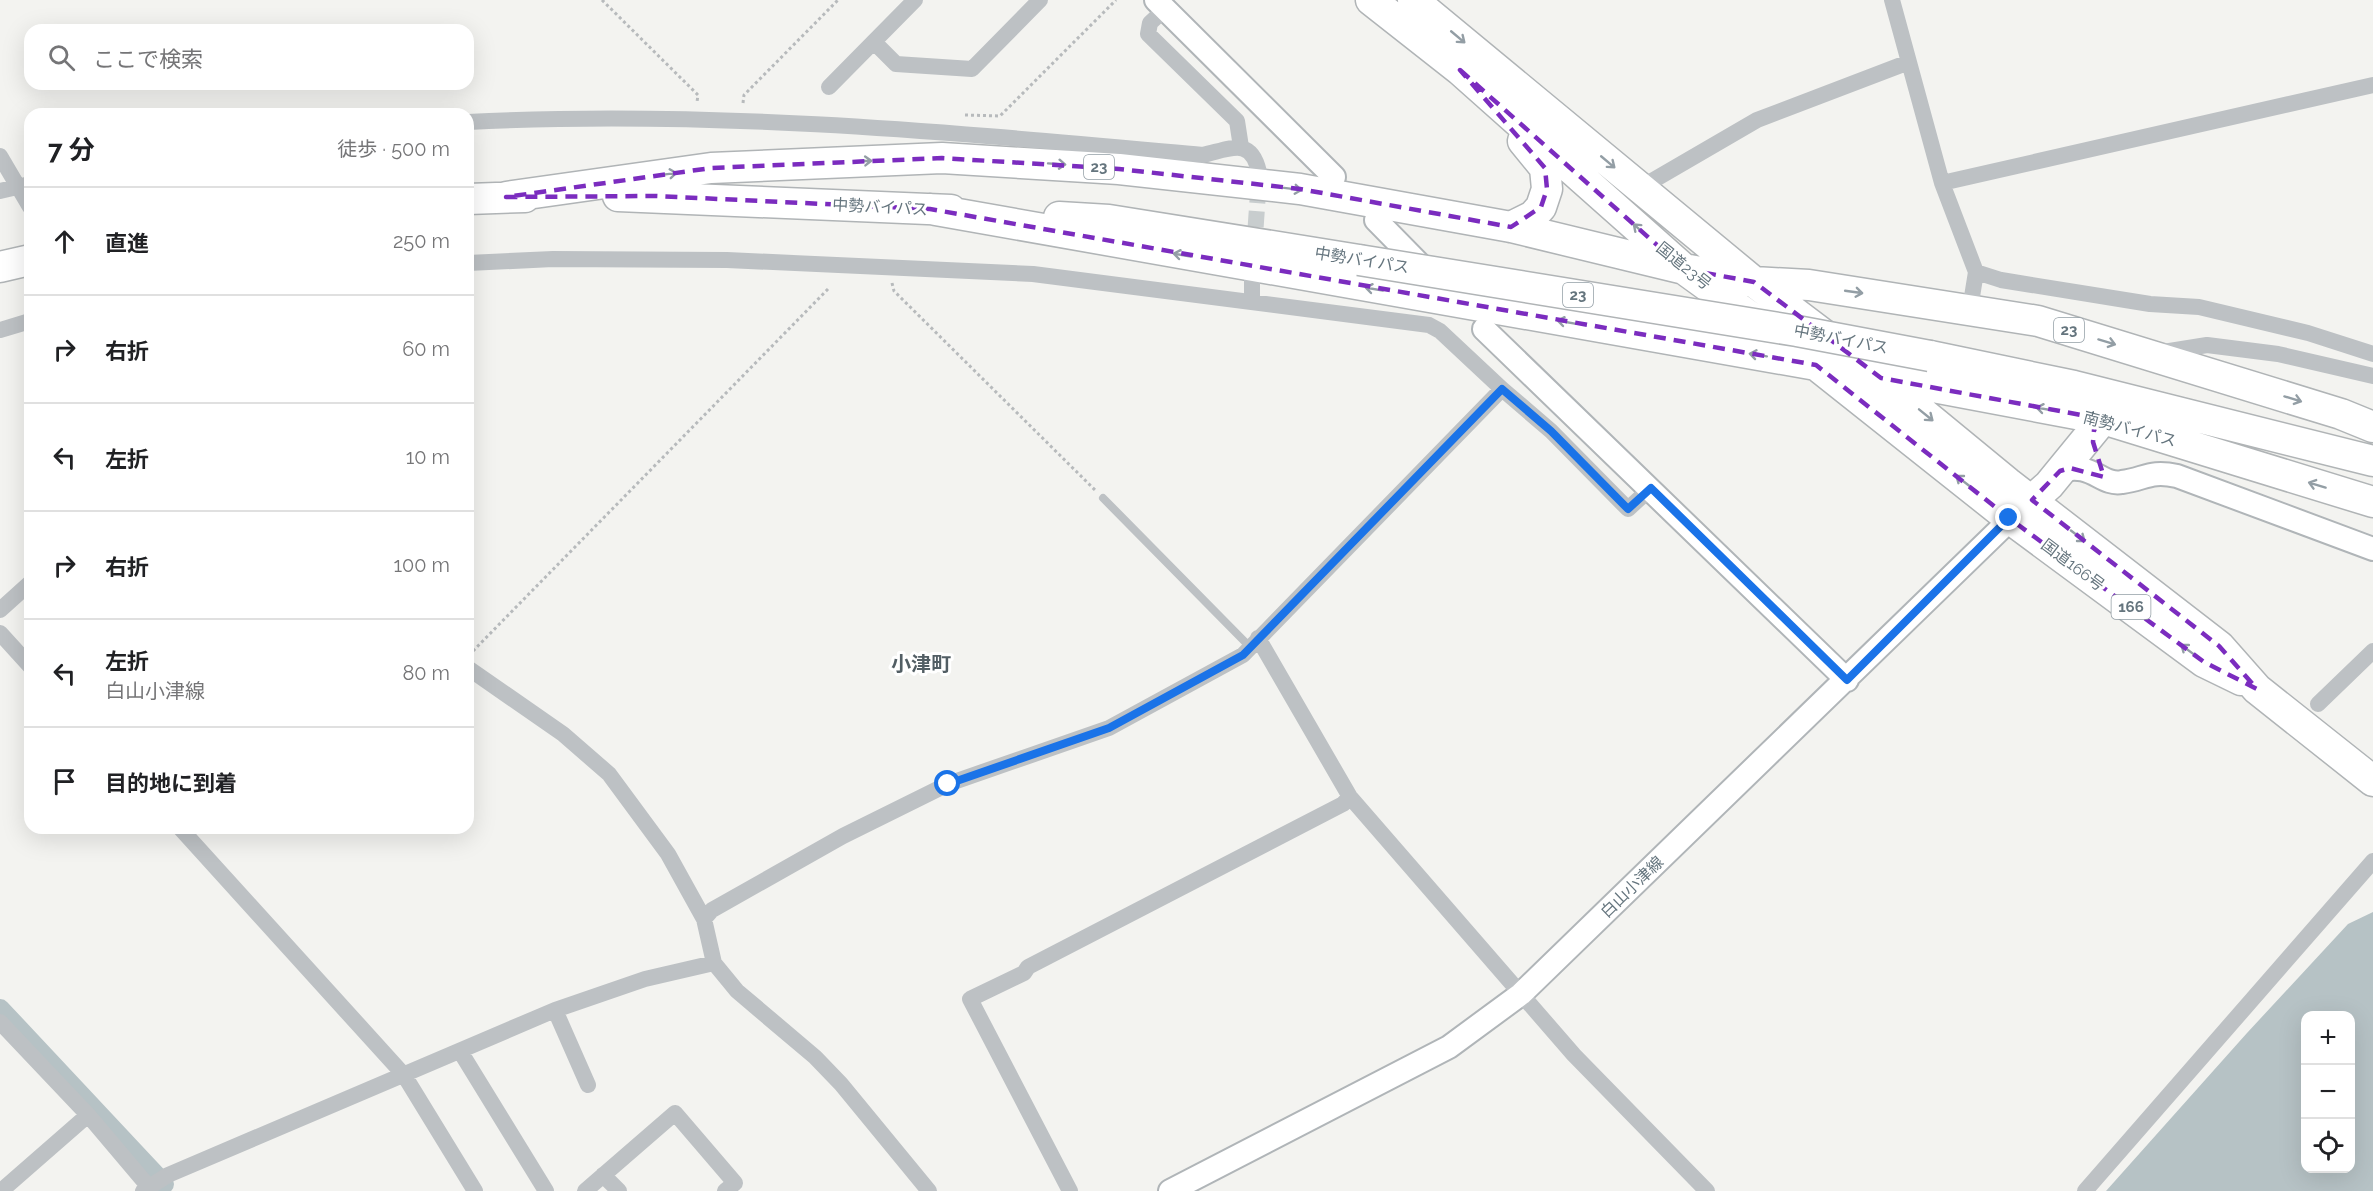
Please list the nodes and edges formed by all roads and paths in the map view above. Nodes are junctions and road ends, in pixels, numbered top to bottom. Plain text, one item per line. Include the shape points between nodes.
1 (602, 0) edge
2 (838, 0) edge
3 (915, 0) edge
4 (1040, 0) edge
5 (1116, 0) edge
6 (1371, 0) edge
7 (1413, 0) edge
8 (1892, 0) edge
9 (1160, 5) edge
10 (874, 42) junction
11 (1909, 62) junction
12 (1460, 70) junction
13 (2373, 85) edge
14 (829, 87) dead end
15 (742, 111) dead end
16 (696, 112) dead end
17 (965, 115) dead end
18 (474, 122) edge
19 (1241, 147) junction
20 (0, 156) edge
21 (1259, 172) tunnel mouth
22 (1334, 177) dead end
23 (1942, 183) junction
24 (24, 185) edge
25 (1640, 188) junction
26 (0, 191) edge
27 (506, 197) junction
28 (474, 199) edge
29 (930, 209) junction
30 (1670, 213) junction
31 (1376, 220) dead end
32 (1511, 227) junction
33 (474, 263) edge
34 (888, 267) junction
35 (1684, 269) junction
36 (1976, 272) junction
37 (1252, 276) dead end
38 (1434, 280) dead end
39 (1754, 282) junction
40 (1809, 285) junction
41 (829, 288) dead end
42 (1252, 300) junction
43 (1971, 309) junction
44 (24, 323) edge
45 (1484, 329) dead end
46 (0, 330) edge
47 (2373, 354) edge
48 (2150, 355) junction
49 (1816, 365) junction
50 (2373, 376) edge
51 (1881, 378) junction
52 (1502, 389) junction
53 (2098, 425) junction
54 (2373, 427) edge
55 (2244, 428) junction
56 (2373, 460) edge
57 (2060, 471) junction
58 (2373, 473) edge
59 (2104, 477) junction
60 (1651, 488) junction
61 (1103, 498) joint
62 (2373, 502) edge
63 (2020, 509) junction
64 (2373, 549) edge
65 (24, 588) edge
66 (0, 610) edge
67 (0, 633) edge
68 (1254, 642) junction
69 (474, 651) edge
70 (2373, 651) edge
71 (24, 659) edge
72 (474, 672) edge
73 (1847, 680) junction
74 (2318, 704) dead end
75 (2373, 781) edge
76 (1350, 797) junction
77 (185, 834) edge
78 (2373, 861) edge
79 (704, 919) junction
80 (714, 963) junction
81 (1521, 994) junction
82 (555, 1010) junction
83 (0, 1022) edge
84 (460, 1051) junction
85 (404, 1075) junction
86 (588, 1085) dead end
87 (88, 1115) junction
88 (603, 1174) junction
89 (147, 1187) edge
90 (1, 1191) edge
91 (475, 1191) edge
92 (546, 1191) edge
93 (585, 1191) edge
94 (619, 1191) edge
95 (725, 1191) edge
96 (929, 1191) edge
97 (1070, 1191) edge
98 (1170, 1191) edge
99 (1707, 1191) edge
100 (2085, 1191) edge

1 - 16 path via 698,95
2 - 15 path via 744,95
3 - 10 street
4 - 10 street via 972,69 896,64
5 - 17 path via 1000,116
6 - 12 highway, 国道23号 / 23
7 -> 25 highway, 国道23号 / 23
8 - 11 street
9 - 19 street via 1148,34 1237,121
9 - 22 street
10 - 14 street
11 - 23 street
11 - 25 street via 1757,120
12 - 32 highway via 1545,168 1547,189 1541,207 1533,216
35 -> 12 highway, 国道23号 / 23
13 - 23 street
18 - 19 street via 734,119 931,130 1203,155
19 - 21 street via 1251,151
20 - 24 street
23 - 36 street
24 - 26 street
25 - 30 highway, 国道23号 / 23
27 - 28 highway, 中勢バイパス / 23
27 - 29 highway, 中勢バイパス / 23 via 656,196
27 -> 32 highway, 23 via 711,168 942,158 1119,169 1300,189
49 -> 29 highway, 23
29 - 55 highway, 中勢バイパス / 23, bridge via 1109,220 1797,331 2074,386
30 - 39 highway, 国道23号 / 23
30 - 40 highway, 23 via 1754,266
31 - 38 street
32 - 35 highway, 23
33 - 34 street via 715,260
34 - 42 street via 1033,274
34 - 61 path via 894,291
35 - 39 highway, 23
35 - 49 highway, 国道23号 / 23
36 - 43 street
36 - 47 street via 2001,280 2139,302 2199,307 2308,333
37 - 42 street
39 - 40 highway, 23
39 - 51 highway, 国道23号 / 23
40 -> 43 highway, 23
41 - 69 path
42 - 52 street via 1429,325
43 -> 48 highway, 23 via 2038,321
44 - 46 street
45 - 60 street
48 - 50 street via 2207,345 2278,354
48 -> 54 highway, 23
49 - 51 highway, 23
63 -> 49 highway, 国道23号 / 23
53 -> 51 highway, 南勢バイパス / 23
51 -> 63 highway, 国道23号 / 23
52 - 60 street via 1551,431 1628,509
52 - 68 street
53 - 57 highway
53 - 59 street via 2094,452
62 -> 53 highway, 南勢バイパス / 23
55 - 56 highway, 中勢バイパス / 23
55 - 58 highway, 中勢バイパス / 23
57 - 59 street via 2082,468
57 - 63 highway
59 - 64 street via 2122,483 2147,474 2177,476
60 - 73 street
61 - 68 lane
63 - 73 street, 白山小津線
63 - 75 highway, 国道166号 / 166 via 2219,646 2257,688
65 - 66 street
67 - 71 street
68 - 76 street
68 - 79 street via 1233,661 1109,728 948,784 843,836 712,910
70 - 74 street
72 - 79 street via 563,734 609,774 668,854
73 - 81 street, 白山小津線
76 - 81 street
76 - 97 street via 970,999
77 - 85 street
78 - 100 street
79 - 80 street
80 - 82 street via 645,978
80 - 96 street via 737,991 841,1084
81 - 98 street, 白山小津線 via 1449,1047
81 - 99 street via 1574,1055
82 - 84 street
82 - 86 street
83 - 87 street
84 - 85 street
84 - 92 street
85 - 89 street
85 - 91 street
87 - 89 street
87 - 90 street
88 - 93 street
88 - 94 street
88 - 95 street via 675,1113 735,1183

